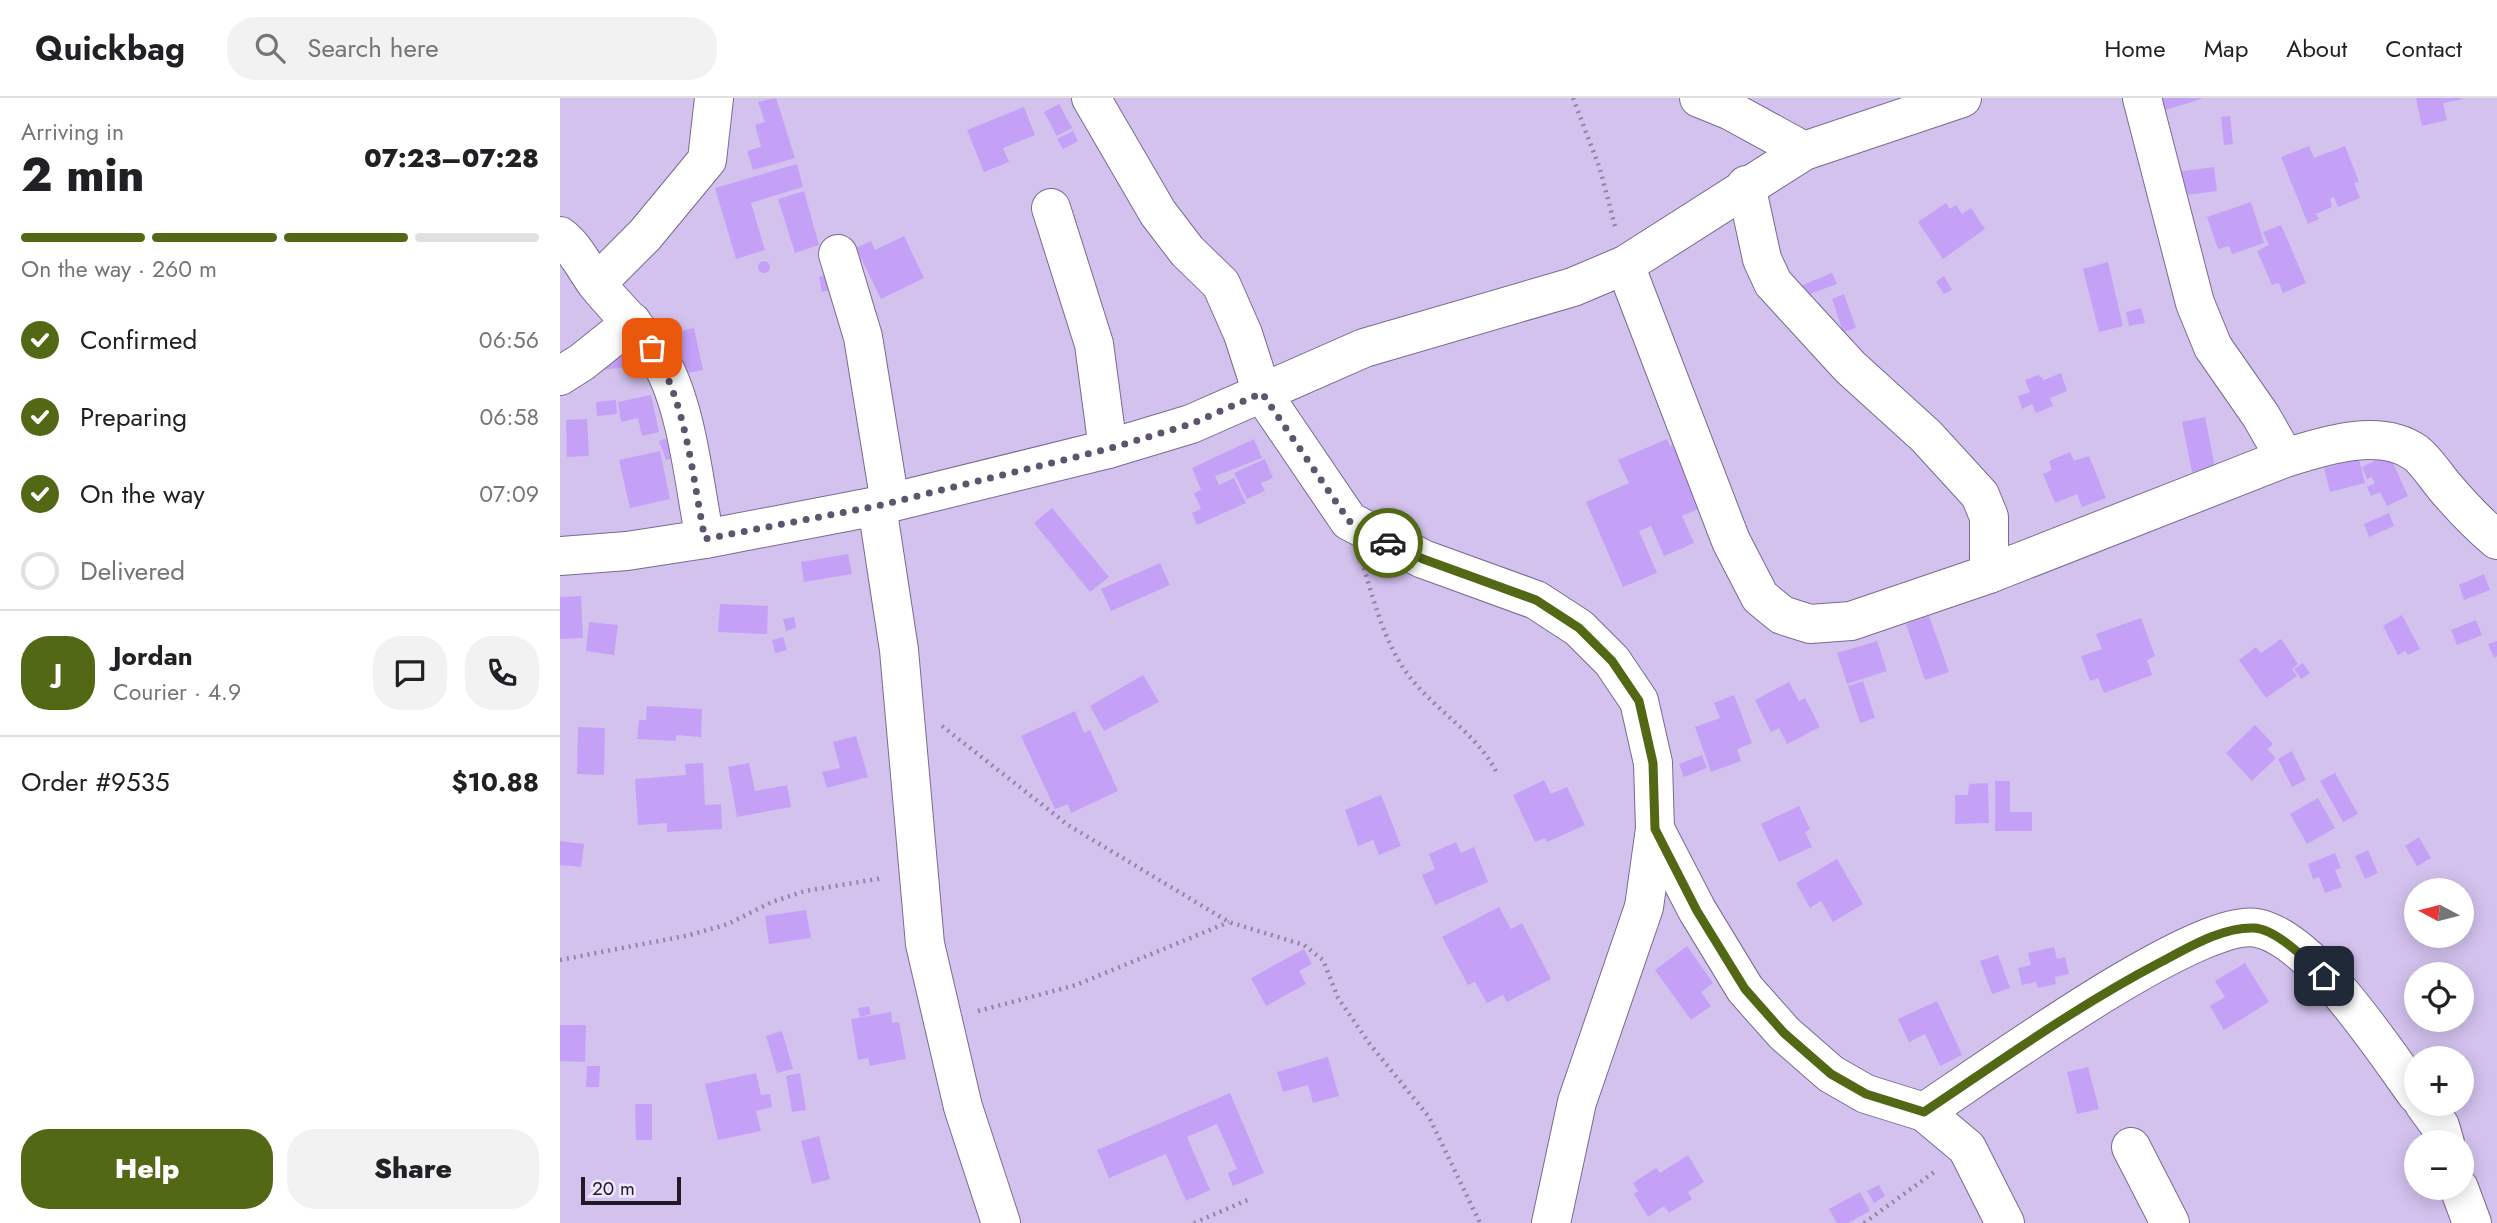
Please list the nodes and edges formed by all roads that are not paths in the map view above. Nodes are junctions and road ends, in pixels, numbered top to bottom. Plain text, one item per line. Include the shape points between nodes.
1 (714, 98) edge
2 (1091, 98) edge
3 (1699, 98) edge
4 (1962, 98) edge
5 (2142, 98) edge
6 (1804, 151) junction
7 (1746, 185) junction
8 (1051, 208) dead end
9 (560, 236) edge
10 (838, 254) dead end
11 (1625, 265) junction
12 (597, 283) junction
13 (632, 322) junction
14 (560, 376) edge
15 (1262, 393) junction
16 (1108, 449) junction
17 (2285, 458) junction
18 (883, 505) junction
19 (705, 539) junction
20 (2497, 540) edge
21 (560, 556) edge
22 (1989, 574) junction
23 (1655, 829) junction
24 (2404, 1077) edge
25 (1924, 1112) junction
26 (2131, 1147) dead end
27 (2463, 1200) edge
28 (1001, 1223) edge
29 (1551, 1223) edge
30 (2005, 1223) edge
31 (2169, 1223) edge
32 (2472, 1223) edge

1 - 12 street via 707,160 645,235
2 - 15 street via 1158,213 1187,251 1221,284
3 - 6 street
4 - 6 street
5 - 17 street via 2195,303 2213,347
6 - 7 street
7 - 11 street
7 - 22 street via 1762,259 1773,283 1850,367 1926,436 1980,495 1989,517
8 - 16 street via 1094,344
9 - 12 street
10 - 18 street via 863,337
11 - 15 street via 1573,287 1364,348
11 - 22 street via 1731,541 1760,597 1782,615 1810,624 1851,621
12 - 13 street
13 - 14 street
13 - 19 street via 662,364 680,412
15 - 16 street via 1191,424
15 - 23 street via 1349,521 1423,559 1536,600 1579,628 1612,661 1639,701 1653,763
16 - 18 street
17 - 20 street via 2371,440 2401,444 2417,454
17 - 22 street
18 - 19 street
18 - 28 street via 925,944 963,1107
19 - 21 street
23 - 25 street via 1714,940 1745,989 1784,1033 1831,1074 1866,1094
23 - 29 street via 1644,907 1577,1102
24 - 25 street via 2341,992 2286,942 2256,928 2201,941 2109,989
25 - 30 street via 1967,1148
26 - 31 street
27 - 32 street

